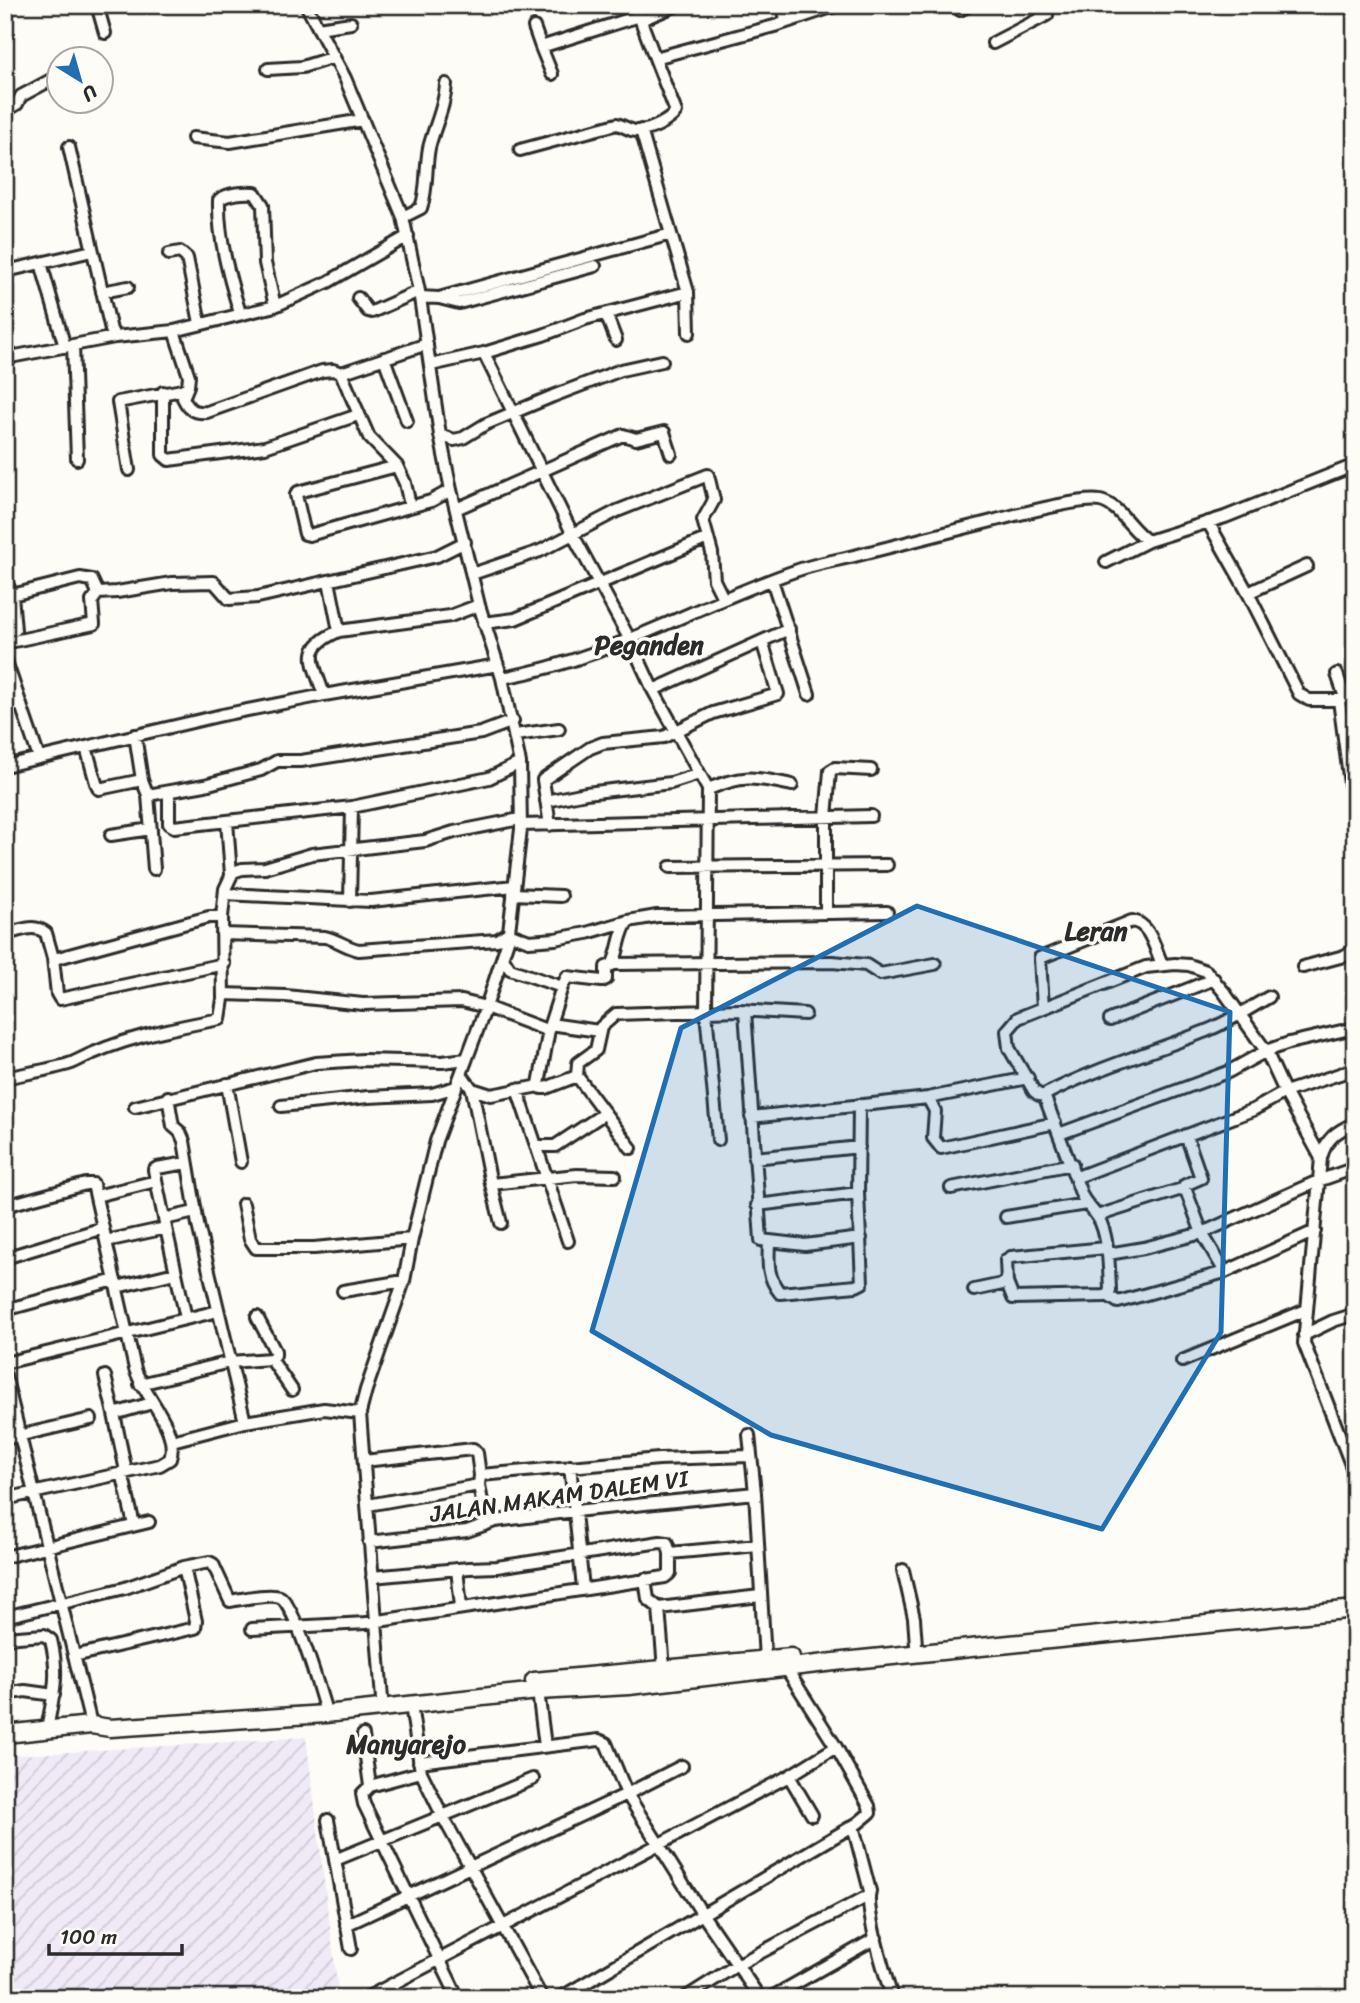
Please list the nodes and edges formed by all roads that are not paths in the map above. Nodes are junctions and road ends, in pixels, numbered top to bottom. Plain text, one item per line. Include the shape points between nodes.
1 (97, 5) edge
2 (307, 5) edge
3 (677, 5) edge
4 (782, 5) edge
5 (838, 5) edge
6 (1043, 5) edge
7 (638, 14) edge
8 (787, 22) junction
9 (351, 23) dead end
10 (534, 27) dead end
11 (318, 28) junction
12 (105, 33) dead end
13 (993, 43) dead end
14 (541, 47) junction
15 (334, 57) junction
16 (655, 58) junction
17 (268, 69) dead end
18 (552, 74) dead end
19 (46, 83) edge
20 (446, 84) dead end
21 (5, 111) edge
22 (363, 120) junction
23 (641, 130) junction
24 (193, 138) dead end
25 (69, 147) dead end
26 (520, 150) dead end
27 (403, 217) junction
28 (671, 234) junction
29 (408, 236) junction
30 (92, 251) junction
31 (169, 254) dead end
32 (41, 263) junction
33 (595, 266) dead end
34 (5, 268) edge
35 (128, 287) dead end
36 (494, 289) junction
37 (102, 292) junction
38 (688, 292) junction
39 (419, 294) junction
40 (358, 298) dead end
41 (275, 306) junction
42 (240, 313) junction
43 (606, 314) junction
44 (200, 323) junction
45 (174, 331) junction
46 (689, 332) dead end
47 (115, 337) junction
48 (616, 340) dead end
49 (427, 344) junction
50 (69, 346) junction
51 (484, 354) junction
52 (5, 358) edge
53 (384, 358) junction
54 (662, 361) dead end
55 (430, 365) junction
56 (341, 373) junction
57 (188, 386) junction
58 (163, 392) junction
59 (512, 414) junction
60 (358, 415) junction
61 (407, 421) dead end
62 (440, 435) junction
63 (671, 454) dead end
64 (77, 459) dead end
65 (1355, 465) edge
66 (397, 466) junction
67 (129, 470) dead end
68 (542, 473) junction
69 (451, 490) junction
70 (410, 505) junction
71 (456, 509) junction
72 (1208, 522) junction
73 (573, 535) junction
74 (708, 538) junction
75 (1148, 541) junction
76 (465, 542) junction
77 (1106, 562) dead end
78 (1307, 566) dead end
79 (470, 569) junction
80 (5, 579) edge
81 (772, 580) junction
82 (329, 581) junction
83 (600, 583) junction
84 (98, 593) junction
85 (1248, 593) junction
86 (12, 595) junction
87 (723, 598) junction
88 (478, 605) junction
89 (484, 623) junction
90 (789, 629) junction
91 (339, 631) junction
92 (8, 632) edge
93 (630, 640) junction
94 (762, 641) junction
95 (5, 643) edge
96 (5, 658) edge
97 (498, 665) junction
98 (1337, 674) dead end
99 (502, 678) junction
100 (653, 690) junction
101 (809, 694) dead end
102 (324, 695) junction
103 (1346, 697) edge
104 (20, 704) junction
105 (5, 708) edge
106 (513, 722) junction
107 (559, 729) dead end
108 (677, 732) junction
109 (515, 735) junction
110 (135, 736) junction
111 (86, 747) junction
112 (39, 758) junction
113 (520, 763) junction
114 (5, 766) edge
115 (871, 770) dead end
116 (699, 774) junction
117 (142, 780) junction
118 (792, 785) dead end
119 (708, 789) junction
120 (169, 792) junction
121 (148, 795) junction
122 (546, 801) junction
123 (1355, 806) edge
124 (352, 807) junction
125 (871, 816) dead end
126 (826, 817) junction
127 (709, 820) junction
128 (227, 821) junction
129 (521, 822) junction
130 (550, 825) junction
131 (151, 829) junction
132 (111, 835) dead end
133 (352, 851) junction
134 (887, 865) dead end
135 (826, 866) junction
136 (670, 867) dead end
137 (709, 868) junction
138 (154, 869) dead end
139 (231, 874) junction
140 (514, 890) junction
141 (225, 894) junction
142 (561, 896) dead end
143 (351, 901) junction
144 (887, 912) dead end
145 (825, 913) junction
146 (222, 916) junction
147 (707, 916) junction
148 (628, 921) junction
149 (13, 932) dead end
150 (222, 933) junction
151 (508, 933) junction
152 (1355, 950) edge
153 (53, 958) junction
154 (503, 958) junction
155 (706, 962) junction
156 (224, 964) junction
157 (613, 964) junction
158 (935, 964) dead end
159 (1162, 964) junction
160 (1303, 967) dead end
161 (1214, 979) junction
162 (562, 987) junction
163 (223, 994) junction
164 (1269, 997) dead end
165 (486, 1007) junction
166 (1043, 1008) junction
167 (745, 1011) junction
168 (706, 1012) junction
169 (805, 1014) dead end
170 (1241, 1015) junction
171 (1110, 1020) dead end
172 (550, 1028) junction
173 (599, 1031) junction
174 (1355, 1033) edge
175 (1266, 1051) junction
176 (466, 1059) junction
177 (1355, 1069) edge
178 (461, 1074) junction
179 (577, 1076) junction
180 (5, 1078) edge
181 (1028, 1078) junction
182 (227, 1084) junction
183 (539, 1086) junction
184 (456, 1087) junction
185 (472, 1089) junction
186 (517, 1089) junction
187 (1285, 1092) junction
188 (1044, 1095) junction
189 (168, 1097) junction
190 (928, 1098) junction
191 (859, 1105) junction
192 (281, 1106) dead end
193 (135, 1107) dead end
194 (605, 1113) junction
195 (751, 1117) junction
196 (1055, 1123) junction
197 (1355, 1123) edge
198 (1059, 1134) junction
199 (1186, 1135) junction
200 (718, 1140) dead end
201 (536, 1146) junction
202 (859, 1147) junction
203 (631, 1148) dead end
204 (754, 1158) junction
205 (1321, 1158) junction
206 (241, 1161) dead end
207 (187, 1163) junction
208 (1072, 1164) junction
209 (1355, 1168) edge
210 (615, 1176) dead end
211 (548, 1177) junction
212 (1077, 1177) junction
213 (156, 1181) junction
214 (1318, 1181) junction
215 (491, 1184) junction
216 (951, 1188) dead end
217 (1185, 1188) junction
218 (858, 1193) junction
219 (96, 1196) junction
220 (243, 1204) dead end
221 (1086, 1204) junction
222 (757, 1205) junction
223 (5, 1206) edge
224 (195, 1212) junction
225 (1097, 1216) junction
226 (1006, 1217) dead end
227 (165, 1223) junction
228 (502, 1223) dead end
229 (103, 1228) junction
230 (1315, 1231) junction
231 (1202, 1233) junction
232 (860, 1238) junction
233 (412, 1239) junction
234 (106, 1241) junction
235 (568, 1241) dead end
236 (769, 1243) junction
237 (1107, 1251) junction
238 (5, 1258) edge
239 (1225, 1272) junction
240 (175, 1273) junction
241 (404, 1281) junction
242 (116, 1283) junction
243 (1007, 1283) junction
244 (974, 1290) dead end
245 (343, 1292) dead end
246 (1107, 1295) junction
247 (5, 1310) edge
248 (1306, 1310) junction
249 (218, 1311) junction
250 (1355, 1314) edge
251 (257, 1317) dead end
252 (186, 1318) junction
253 (126, 1332) junction
254 (1304, 1335) junction
255 (271, 1359) junction
256 (1182, 1361) dead end
257 (230, 1362) junction
258 (5, 1363) edge
259 (5, 1376) edge
260 (105, 1376) dead end
261 (140, 1384) junction
262 (292, 1390) dead end
263 (152, 1403) junction
264 (360, 1413) junction
265 (114, 1414) junction
266 (91, 1419) dead end
267 (245, 1422) junction
268 (748, 1434) dead end
269 (21, 1435) junction
270 (5, 1438) edge
271 (172, 1441) junction
272 (750, 1455) junction
273 (364, 1461) junction
274 (570, 1466) junction
275 (124, 1472) junction
276 (1355, 1475) edge
277 (479, 1480) junction
278 (34, 1492) junction
279 (755, 1493) junction
280 (5, 1499) edge
281 (368, 1505) junction
282 (575, 1511) junction
283 (149, 1521) dead end
284 (486, 1524) junction
285 (134, 1525) junction
286 (369, 1542) junction
287 (758, 1545) junction
288 (48, 1546) junction
289 (580, 1553) junction
290 (670, 1553) junction
291 (5, 1557) edge
292 (184, 1567) junction
293 (457, 1569) junction
294 (904, 1570) dead end
295 (372, 1577) junction
296 (645, 1578) junction
297 (583, 1588) junction
298 (760, 1596) junction
299 (1355, 1600) edge
300 (62, 1605) junction
301 (461, 1607) junction
302 (659, 1608) junction
303 (1355, 1609) edge
304 (5, 1617) edge
305 (376, 1620) junction
306 (296, 1626) junction
307 (252, 1629) dead end
308 (5, 1638) edge
309 (917, 1650) junction
310 (74, 1656) junction
311 (765, 1659) junction
312 (786, 1668) junction
313 (664, 1669) junction
314 (5, 1694) edge
315 (54, 1695) junction
316 (539, 1698) junction
317 (382, 1699) junction
318 (324, 1705) junction
319 (412, 1712) junction
320 (90, 1720) junction
321 (5, 1724) edge
322 (48, 1724) junction
323 (5, 1734) edge
324 (363, 1735) dead end
325 (545, 1746) junction
326 (831, 1751) junction
327 (682, 1766) dead end
328 (420, 1767) junction
329 (789, 1776) junction
330 (533, 1779) dead end
331 (370, 1786) junction
332 (627, 1794) junction
333 (812, 1815) dead end
334 (443, 1817) junction
335 (328, 1820) dead end
336 (859, 1822) junction
337 (383, 1842) junction
338 (658, 1844) junction
339 (335, 1860) junction
340 (471, 1867) junction
341 (868, 1896) junction
342 (408, 1897) junction
343 (703, 1915) junction
344 (346, 1925) junction
345 (503, 1925) junction
346 (876, 1938) junction
347 (351, 1949) dead end
348 (438, 1960) junction
349 (737, 1965) junction
350 (891, 1997) edge
351 (366, 1998) edge
352 (458, 1998) edge
353 (542, 1998) edge
354 (560, 1998) edge
355 (685, 1998) edge
356 (760, 1998) edge
357 (770, 1998) edge

1 - 12 street
2 - 11 street
3 - 7 street
4 - 8 street
5 - 8 street
6 - 13 street via 1047,15
7 - 14 street
7 - 16 street
8 - 16 street
9 - 11 street
10 - 14 street
11 - 15 street
14 - 18 street
15 - 17 street
15 - 22 street
16 - 23 street via 676,112 670,120
19 - 21 street
20 - 27 street via 425,174 427,192 421,208
22 - 24 street via 230,142
22 - 27 street
23 - 26 street via 617,124
23 - 28 street
25 - 30 street
27 - 29 street
28 - 36 street
28 - 38 street
29 - 39 street
29 - 41 street
30 - 32 street
30 - 37 street
31 - 44 street via 180,252 187,258
32 - 34 street
32 - 50 street
33 - 36 street
35 - 37 street
36 - 39 street via 459,303
37 - 47 street
38 - 43 street
38 - 46 street
39 - 40 street via 372,312
39 - 49 street
41 - 42 street
41 - 42 street via 265,263 261,198 250,192 222,197 221,230
42 - 44 street
43 - 48 street
43 - 51 street
44 - 45 street
45 - 47 street
45 - 57 street
47 - 50 street
49 - 53 street
49 - 55 street
50 - 52 street
50 - 64 street
51 - 55 street
51 - 59 street
53 - 56 street
53 - 61 street
54 - 59 street via 621,370
55 - 62 street
56 - 57 street via 322,372 197,413 183,398
56 - 60 street
57 - 58 street
58 - 60 street via 163,455 169,460 265,447
58 - 67 street via 118,402
59 - 62 street via 463,438
59 - 68 street
60 - 66 street via 369,437
62 - 69 street
63 - 68 street via 664,432 636,439 624,435
65 - 72 street
66 - 70 street
66 - 70 street via 298,492 304,531 309,535
68 - 71 street
68 - 73 street
69 - 70 street
69 - 71 street
71 - 76 street
72 - 75 street
72 - 85 street
73 - 74 street via 617,511 709,475 714,499 703,519
73 - 79 street via 513,562 475,573
73 - 83 street
74 - 83 street
74 - 87 street via 714,580
75 - 77 street
75 - 81 street via 1109,505 1095,500 943,532
76 - 79 street
76 - 82 street via 437,556
78 - 85 street
79 - 88 street
80 - 86 street
81 - 87 street
81 - 90 street
82 - 84 street via 238,599 227,597 215,582
82 - 91 street
83 - 89 street via 515,619
83 - 93 street
84 - 86 street via 92,580 80,578
84 - 95 street via 92,601 94,624
85 - 103 street via 1298,694 1309,700
86 - 92 street
87 - 93 street
88 - 89 street
88 - 91 street via 450,616
89 - 97 street
90 - 94 street
90 - 101 street
91 - 102 street via 313,650
93 - 99 street via 537,672
93 - 100 street
94 - 100 street
94 - 108 street via 778,694 713,713
96 - 104 street
97 - 99 street
97 - 102 street
98 - 103 street
99 - 106 street
100 - 108 street
102 - 110 street
103 - 123 street
104 - 105 street
104 - 112 street
106 - 109 street
106 - 120 street via 481,733 277,761 261,770
107 - 109 street
108 - 116 street
108 - 122 street via 590,748 543,780
109 - 113 street
110 - 111 street
110 - 117 street
111 - 112 street
111 - 117 street via 99,789
112 - 114 street
113 - 124 street via 489,778
113 - 129 street
115 - 126 street via 831,770
116 - 119 street
116 - 122 street via 671,783
117 - 121 street
118 - 119 street via 750,777
119 - 127 street
120 - 121 street
120 - 128 street via 171,827
121 - 131 street
122 - 130 street
124 - 128 street
124 - 133 street
125 - 126 street
126 - 127 street
126 - 135 street
127 - 130 street
127 - 137 street
128 - 139 street
129 - 130 street
129 - 133 street
129 - 140 street
131 - 132 street
131 - 138 street
133 - 139 street via 303,856
133 - 143 street
134 - 135 street
135 - 137 street
135 - 145 street
136 - 137 street
137 - 147 street
139 - 141 street
140 - 142 street
140 - 143 street
140 - 151 street
141 - 143 street
141 - 146 street
144 - 145 street
145 - 147 street
146 - 150 street
146 - 153 street
147 - 148 street
147 - 155 street
148 - 151 street via 555,939 529,941
148 - 157 street via 620,932
149 - 153 street via 34,927 43,930
150 - 151 street via 325,937 359,950 497,940
150 - 156 street
151 - 154 street
152 - 160 street
153 - 156 street via 60,999
154 - 162 street via 510,970
154 - 165 street
155 - 157 street
155 - 158 street via 859,963 880,974
155 - 168 street
156 - 163 street
157 - 162 street via 606,967 604,981 567,977
159 - 161 street via 1199,967
159 - 166 street
159 - 166 street via 1146,928 1132,921 1040,958
161 - 170 street
161 - 171 street
162 - 172 street
163 - 165 street via 363,1004 452,1000
163 - 180 street via 220,1018
164 - 170 street
165 - 172 street
165 - 176 street
166 - 181 street via 1018,1018 1007,1031 1009,1048
167 - 168 street
167 - 169 street
167 - 195 street
168 - 173 street via 616,1014
168 - 200 street
170 - 175 street
170 - 188 street
172 - 173 street
172 - 183 street
173 - 179 street via 596,1049 578,1063
174 - 175 street via 1344,1030
175 - 187 street
175 - 198 street via 1228,1072
176 - 178 street
176 - 182 street via 316,1063
177 - 187 street
178 - 184 street
178 - 185 street
179 - 183 street via 546,1088
179 - 194 street
181 - 188 street via 1036,1093
181 - 190 street
182 - 189 street
182 - 206 street
183 - 186 street
184 - 192 street via 432,1094
184 - 233 street via 436,1141
185 - 186 street via 497,1095
185 - 215 street
186 - 201 street
187 - 199 street via 1253,1110
187 - 205 street
188 - 196 street
189 - 193 street
189 - 207 street
190 - 191 street
190 - 196 street via 935,1111 933,1138 941,1148
191 - 195 street
191 - 202 street
194 - 201 street via 555,1146
194 - 203 street
195 - 204 street
196 - 198 street
197 - 205 street via 1332,1135
198 - 208 street
199 - 212 street
199 - 217 street via 1201,1178
201 - 211 street
202 - 204 street
202 - 218 street
204 - 222 street
205 - 214 street
207 - 213 street via 157,1168
207 - 224 street
208 - 212 street
208 - 216 street
209 - 214 street
210 - 211 street
211 - 215 street
211 - 235 street
212 - 221 street
213 - 219 street
213 - 227 street
214 - 230 street
214 - 231 street
215 - 228 street
217 - 225 street
217 - 231 street
218 - 222 street
218 - 232 street
219 - 223 street via 90,1183
219 - 229 street
220 - 233 street via 256,1248
221 - 225 street
221 - 226 street
222 - 236 street via 759,1235
224 - 227 street
224 - 249 street
225 - 237 street
227 - 234 street
227 - 240 street
229 - 234 street
229 - 238 street
230 - 239 street
230 - 248 street
231 - 237 street via 1144,1248
231 - 239 street
232 - 236 street via 805,1245
232 - 236 street via 861,1284 782,1294 767,1268
233 - 241 street
234 - 242 street
237 - 243 street via 1011,1257 1006,1261
237 - 246 street
239 - 246 street via 1118,1302
240 - 242 street
240 - 252 street
241 - 245 street
241 - 264 street
242 - 247 street
242 - 253 street
243 - 244 street
243 - 246 street via 1013,1298
248 - 254 street
248 - 256 street
249 - 252 street
249 - 257 street
250 - 254 street
251 - 255 street via 275,1351
252 - 253 street
253 - 258 street
253 - 261 street
254 - 276 street via 1308,1357
255 - 257 street
255 - 262 street
257 - 261 street
257 - 267 street
259 - 269 street
260 - 265 street
261 - 263 street
263 - 265 street
263 - 271 street
264 - 267 street via 324,1409
264 - 273 street
265 - 275 street
266 - 269 street
267 - 271 street
268 - 272 street
269 - 270 street
269 - 278 street
271 - 275 street via 167,1462
272 - 274 street
272 - 279 street
273 - 277 street via 473,1449
273 - 281 street
274 - 277 street
274 - 282 street
275 - 278 street
275 - 285 street
277 - 281 street
277 - 284 street
278 - 280 street
278 - 288 street
279 - 282 street, JALAN MAKAM DALEM VI
279 - 287 street
281 - 286 street
282 - 284 street, JALAN MAKAM DALEM VI
282 - 289 street
283 - 285 street
284 - 286 street, JALAN MAKAM DALEM VI via 467,1531
285 - 288 street
286 - 295 street
287 - 290 street
287 - 298 street
288 - 291 street
288 - 300 street
289 - 290 street via 665,1542
289 - 293 street
289 - 297 street
290 - 296 street via 669,1575
292 - 300 street
292 - 306 street via 212,1563 230,1601 283,1599
292 - 310 street via 195,1628
293 - 295 street
293 - 301 street
294 - 309 street
295 - 305 street
296 - 297 street
296 - 302 street via 648,1599
297 - 301 street
298 - 302 street
298 - 311 street
299 - 309 highway
300 - 304 street
300 - 310 street
301 - 305 street
302 - 313 street
303 - 309 highway
305 - 306 street
305 - 317 street
306 - 307 street
306 - 318 street
308 - 315 street via 44,1635 50,1639 56,1667
309 - 311 highway
309 - 312 highway
310 - 320 street
311 - 313 highway
312 - 316 highway
312 - 326 street
313 - 317 highway
314 - 315 street
315 - 322 street
316 - 319 highway
316 - 325 street
317 - 318 highway
318 - 320 highway
319 - 323 highway via 110,1728 91,1725
319 - 328 street
320 - 322 highway
321 - 322 highway
324 - 331 street
325 - 328 street
325 - 332 street via 603,1741
326 - 329 street
326 - 336 street via 869,1806 871,1812
327 - 332 street
328 - 331 street
328 - 334 street
329 - 333 street
329 - 338 street
330 - 334 street
331 - 337 street via 362,1794
332 - 338 street
332 - 340 street
334 - 337 street
334 - 340 street
335 - 339 street
336 - 341 street
336 - 343 street
337 - 339 street
337 - 342 street
338 - 343 street
338 - 345 street
339 - 344 street
340 - 342 street
340 - 345 street
341 - 346 street
341 - 349 street
342 - 344 street
342 - 348 street
343 - 349 street
343 - 354 street
344 - 347 street
345 - 348 street
345 - 353 street
346 - 350 street
346 - 357 street
348 - 351 street
348 - 352 street
349 - 355 street
349 - 356 street

